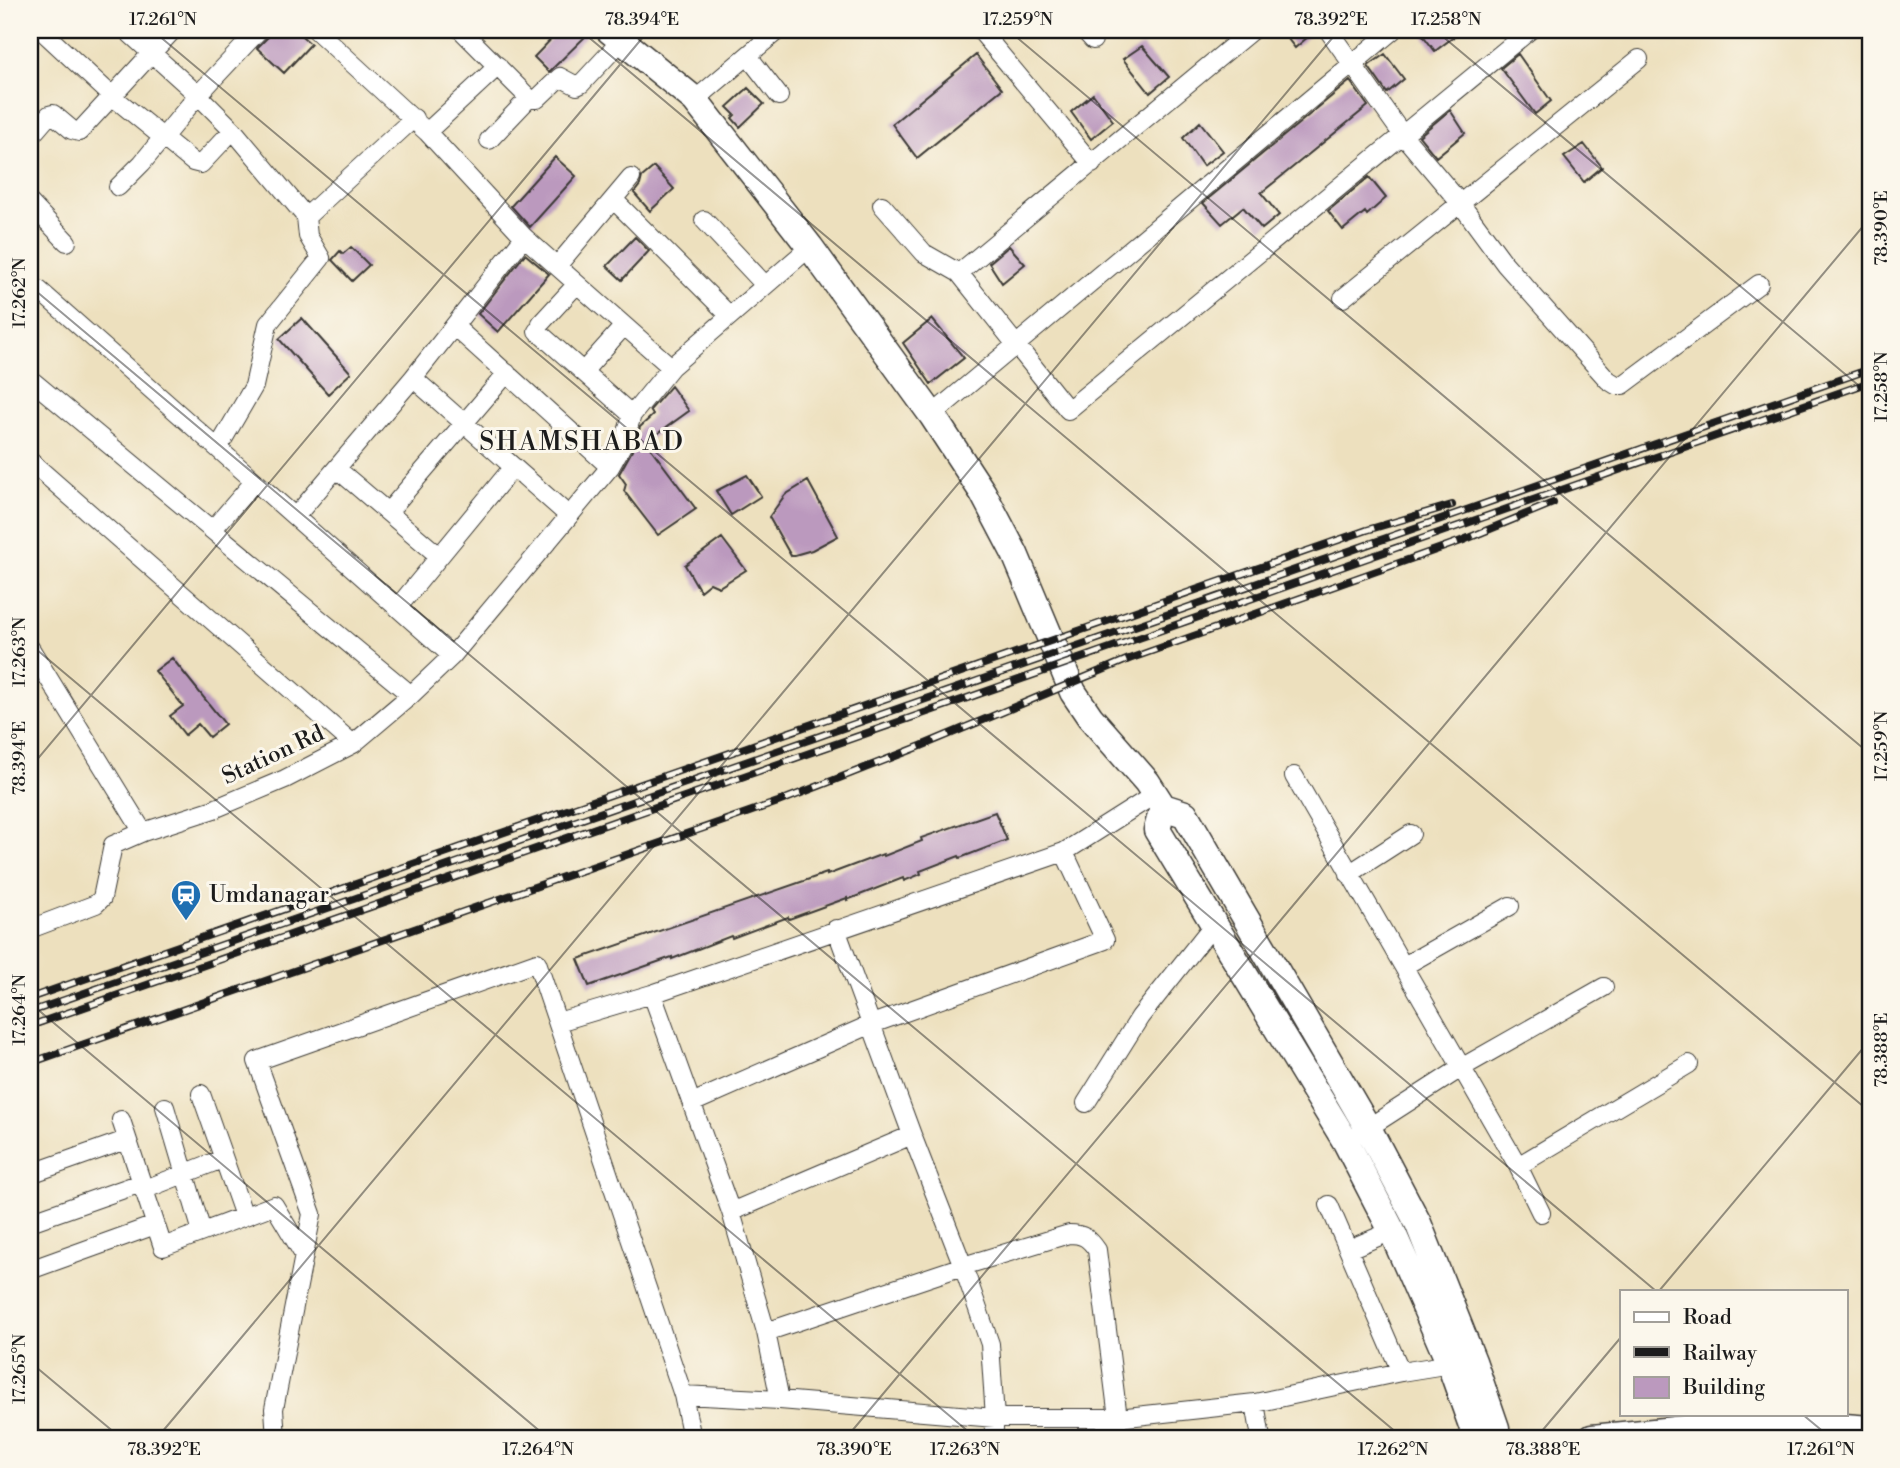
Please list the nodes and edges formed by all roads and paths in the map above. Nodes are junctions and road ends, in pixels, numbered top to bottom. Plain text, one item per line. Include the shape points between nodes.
1 (41, 30) edge
2 (126, 30) edge
3 (173, 30) edge
4 (260, 30) edge
5 (316, 30) edge
6 (461, 30) edge
7 (778, 30) edge
8 (980, 30) edge
9 (1252, 30) edge
10 (1328, 30) edge
11 (1393, 30) edge
12 (1530, 30) edge
13 (615, 36) edge
14 (151, 52) junction
15 (748, 56) junction
16 (1639, 59) dead end
17 (1351, 64) junction
18 (498, 66) junction
19 (198, 95) junction
20 (112, 96) junction
21 (779, 96) dead end
22 (529, 98) junction
23 (695, 100) junction
24 (414, 118) junction
25 (233, 130) junction
26 (427, 132) junction
27 (1402, 134) junction
28 (30, 137) edge
29 (163, 138) junction
30 (489, 140) dead end
31 (1092, 164) junction
32 (631, 178) dead end
33 (118, 187) dead end
34 (614, 200) junction
35 (30, 203) edge
36 (1460, 203) junction
37 (882, 205) dead end
38 (306, 217) junction
39 (704, 220) dead end
40 (524, 237) junction
41 (67, 242) dead end
42 (810, 247) junction
43 (557, 266) junction
44 (959, 273) junction
45 (577, 284) junction
46 (1759, 284) dead end
47 (765, 285) junction
48 (1343, 298) dead end
49 (30, 300) edge
50 (729, 315) junction
51 (454, 326) junction
52 (623, 327) junction
53 (1015, 344) junction
54 (589, 365) dead end
55 (671, 367) junction
56 (507, 373) junction
57 (413, 378) junction
58 (30, 379) edge
59 (632, 415) junction
60 (932, 415) junction
61 (464, 423) junction
62 (218, 448) junction
63 (30, 461) edge
64 (513, 467) junction
65 (610, 467) junction
66 (337, 469) junction
67 (254, 482) junction
68 (388, 512) junction
69 (569, 516) junction
70 (295, 517) junction
71 (213, 529) junction
72 (439, 556) junction
73 (398, 607) junction
74 (30, 648) edge
75 (452, 656) junction
76 (411, 695) junction
77 (353, 744) junction
78 (1294, 776) dead end
79 (1158, 801) junction
80 (143, 832) junction
81 (1411, 834) dead end
82 (1064, 852) junction
83 (1349, 874) junction
84 (1510, 906) dead end
85 (1214, 924) junction
86 (30, 929) edge
87 (836, 929) junction
88 (1404, 966) junction
89 (1604, 988) dead end
90 (652, 994) junction
91 (558, 1022) junction
92 (872, 1024) junction
93 (1689, 1064) dead end
94 (1461, 1068) junction
95 (201, 1094) dead end
96 (692, 1103) junction
97 (1086, 1103) dead end
98 (165, 1107) dead end
99 (121, 1120) dead end
100 (912, 1135) junction
101 (1357, 1135) junction
102 (126, 1140) junction
103 (222, 1159) junction
104 (1518, 1166) junction
105 (30, 1174) edge
106 (184, 1174) junction
107 (142, 1186) junction
108 (1329, 1205) dead end
109 (731, 1212) junction
110 (1541, 1213) dead end
111 (243, 1216) junction
112 (30, 1222) edge
113 (155, 1225) junction
114 (1392, 1231) junction
115 (202, 1232) junction
116 (1349, 1249) junction
117 (304, 1255) junction
118 (963, 1266) junction
119 (30, 1270) edge
120 (766, 1332) junction
121 (1462, 1362) junction
122 (1401, 1372) junction
123 (683, 1395) junction
124 (780, 1400) junction
125 (1255, 1403) junction
126 (995, 1418) junction
127 (1118, 1418) junction
128 (1870, 1429) edge
129 (276, 1438) edge
130 (692, 1438) edge
131 (993, 1438) edge
132 (1261, 1438) edge
133 (1480, 1438) edge
134 (1490, 1438) edge
135 (1592, 1438) edge

1 - 20 street
2 - 14 street
3 - 14 street
4 - 19 street
5 - 24 street
6 - 18 street
7 - 15 street
8 - 31 street
9 - 31 street
10 - 17 street
11 - 17 street
12 - 27 street
13 - 22 street via 581,84 560,77 537,99
13 - 23 main road
14 - 19 street
14 - 20 street
15 - 21 street
15 - 23 street
16 - 36 street
17 - 27 street
17 - 53 street
18 - 22 street
18 - 26 street
19 - 25 street
19 - 29 street
20 - 28 street via 79,132 53,114
20 - 29 street
22 - 30 street
23 - 42 main road
24 - 26 street
24 - 38 street
25 - 29 street via 201,164
25 - 38 street
26 - 40 street
27 - 36 street
27 - 53 street via 1068,410
29 - 33 street
31 - 44 street
32 - 34 street
34 - 43 street
34 - 50 street
35 - 41 street
36 - 46 street via 1505,264 1615,385 1623,385
36 - 48 street
37 - 44 street via 925,253
38 - 62 street via 308,236 321,258 268,324 254,386
39 - 47 street
40 - 43 street
40 - 51 street
42 - 47 street
42 - 60 main road
43 - 45 street
44 - 53 street
45 - 52 street
45 - 59 street via 539,327
47 - 50 street
49 - 62 street via 39,290
50 - 55 street
51 - 56 street
51 - 57 street
52 - 54 street
52 - 55 street
53 - 60 street
55 - 59 street
56 - 61 street
56 - 65 street
57 - 61 street
57 - 66 street
58 - 71 street
59 - 65 street, Station Rd
60 - 79 main road via 1015,554 1073,692
61 - 64 street
61 - 68 street
62 - 67 street
63 - 77 street
64 - 69 street
64 - 72 street
65 - 69 street, Station Rd
66 - 68 street
66 - 70 street
67 - 70 street
67 - 71 street
68 - 72 street
69 - 75 street, Station Rd
70 - 73 street
71 - 76 street
72 - 73 street
73 - 75 street
74 - 80 street
75 - 76 street, Station Rd
76 - 77 street, Station Rd
77 - 80 street, Station Rd via 214,809
78 - 83 street
79 - 82 street
79 - 85 main road via 1157,830
79 - 101 main road via 1185,814
80 - 86 street, Station Rd via 113,845 102,898 96,904
81 - 83 street
82 - 87 street
82 - 92 street via 1105,940
83 - 88 street
84 - 88 street
85 - 97 street via 1140,1017
85 - 101 main road
87 - 90 street
87 - 92 street
88 - 94 street
89 - 94 street
90 - 91 street
90 - 96 street
91 - 117 street via 537,962 257,1061 312,1214
91 - 123 street
92 - 96 street
92 - 100 street
93 - 104 street
94 - 101 street
94 - 104 street
95 - 103 street
96 - 109 street
98 - 106 street
99 - 102 street
100 - 109 street
100 - 118 street
101 - 114 main road
101 - 121 main road via 1418,1223
102 - 105 street
102 - 107 street
103 - 106 street
103 - 111 street
104 - 110 street
106 - 107 street
106 - 115 street
107 - 112 street
107 - 113 street
108 - 116 street
109 - 120 street
111 - 115 street
111 - 117 street via 274,1205
113 - 115 street via 163,1247
113 - 119 street
114 - 116 street
114 - 121 main road
116 - 122 street
117 - 129 street via 274,1409
118 - 120 street
118 - 126 street via 990,1344
118 - 127 street via 1069,1234 1081,1234 1091,1241 1097,1250
120 - 124 street
121 - 122 street
121 - 133 main road via 1475,1434
121 - 134 main road via 1496,1428
122 - 125 street
123 - 124 street
123 - 130 street
124 - 126 street
125 - 127 street
125 - 132 street
126 - 127 street
126 - 131 street
128 - 135 main road via 1746,1423

